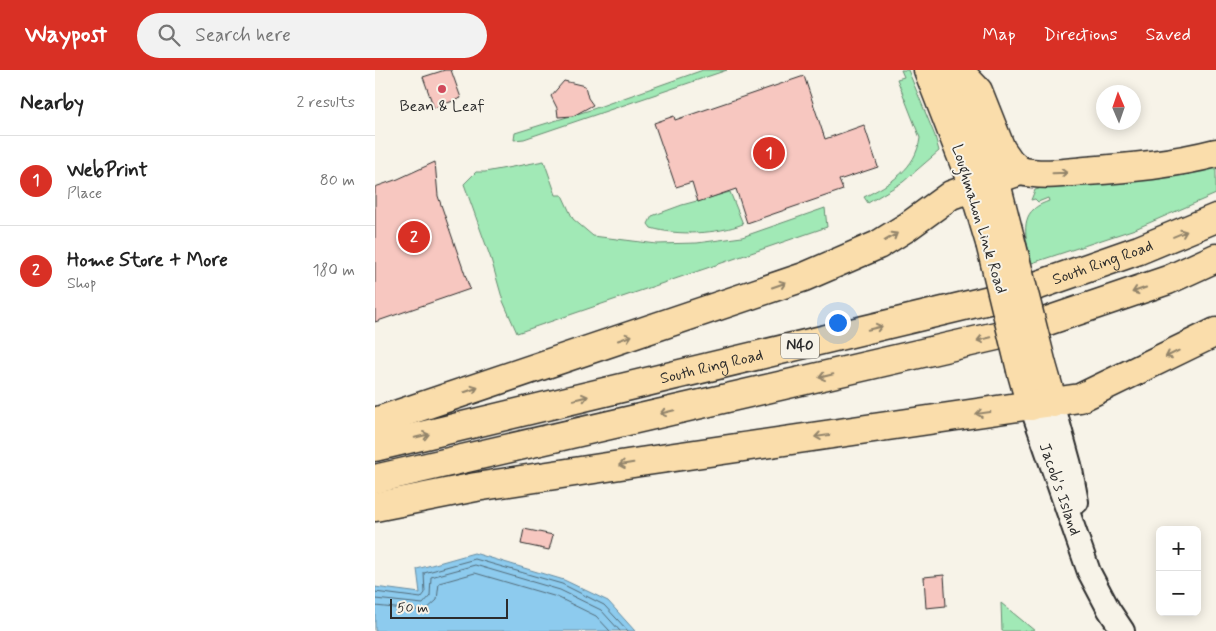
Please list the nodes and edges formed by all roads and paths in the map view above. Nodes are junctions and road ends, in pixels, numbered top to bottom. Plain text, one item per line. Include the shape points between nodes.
1 (928, 70) edge
2 (954, 70) edge
3 (958, 70) edge
4 (1216, 153) edge
5 (996, 179) junction
6 (1216, 218) edge
7 (1216, 258) edge
8 (1216, 332) edge
9 (1042, 405) junction
10 (375, 422) edge
11 (375, 447) edge
12 (375, 480) edge
13 (476, 487) junction
14 (375, 499) edge
15 (375, 507) edge
16 (1123, 631) edge

1 - 5 main road, Loughmahon Link Road
2 - 5 main road, Loughmahon Link Road
3 - 5 main road via 978,91 1001,149 1010,162
5 -> 4 main road via 1163,163
5 - 9 main road, Loughmahon Link Road, bridge via 1000,240
10 -> 5 main road via 804,277 878,245 945,198
11 -> 6 main road, South Ring Road / N40 via 1010,295 1139,250
7 -> 12 main road, South Ring Road / N40 via 1168,280 1018,331
8 -> 9 main road via 1085,397
9 -> 13 main road
9 - 16 street, Jacob's Island via 1070,465 1089,572
13 - 14 main road
13 - 15 main road

